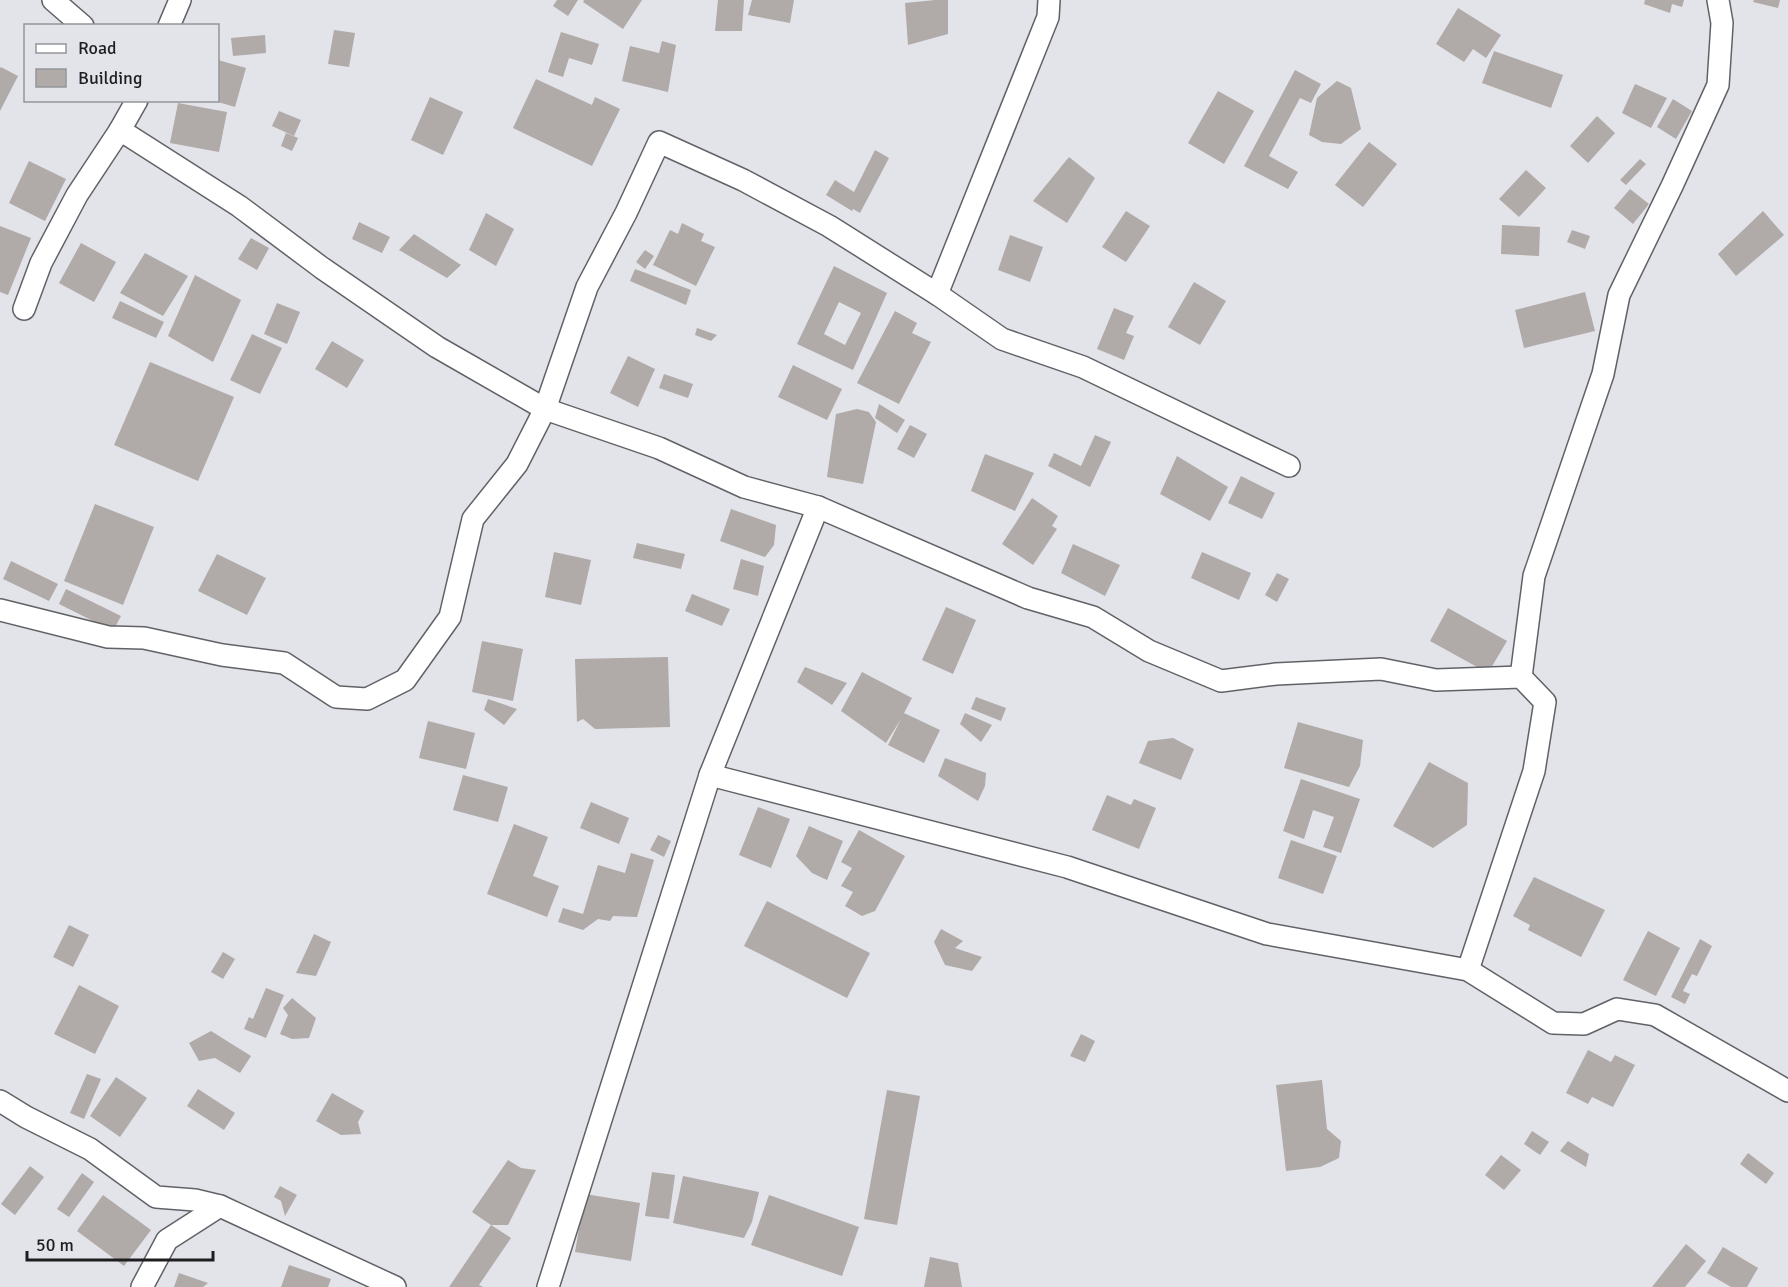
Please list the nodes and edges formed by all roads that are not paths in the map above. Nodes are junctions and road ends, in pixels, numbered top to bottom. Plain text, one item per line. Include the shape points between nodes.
1 (53, 0) edge
2 (180, 0) edge
3 (1049, 0) edge
4 (1718, 0) edge
5 (81, 24) edge
6 (171, 24) edge
7 (135, 102) edge
8 (120, 130) junction
9 (937, 294) junction
10 (24, 309) dead end
11 (545, 409) junction
12 (1288, 466) dead end
13 (818, 507) junction
14 (0, 610) edge
15 (1521, 677) junction
16 (710, 775) junction
17 (1468, 970) junction
18 (1788, 1091) edge
19 (0, 1101) edge
20 (220, 1206) junction
21 (142, 1287) edge
22 (395, 1287) edge
23 (548, 1287) edge

1 - 5 street
2 - 6 street
3 - 9 street via 1048,17
4 - 15 street via 1722,23 1718,85 1619,295 1603,374 1534,576
7 - 8 street
8 - 10 street via 77,195 41,262
8 - 11 street via 239,206 437,347
9 - 11 street via 829,226 743,180 659,142 587,287
9 - 12 street via 1002,339 1083,367
11 - 13 street via 659,448 744,487
11 - 14 street via 517,464 473,519 450,617 405,680 367,699 336,697 284,663 222,655 144,638 108,637
13 - 15 street via 1028,598 1093,617 1149,651 1221,681 1381,669 1436,680
13 - 16 street
15 - 17 street via 1545,702 1534,771
16 - 17 street via 1067,867 1267,934
16 - 23 street
17 - 18 street via 1553,1023 1584,1024 1617,1009 1655,1015
19 - 20 street via 90,1149 156,1197
20 - 21 street via 167,1240
20 - 22 street

